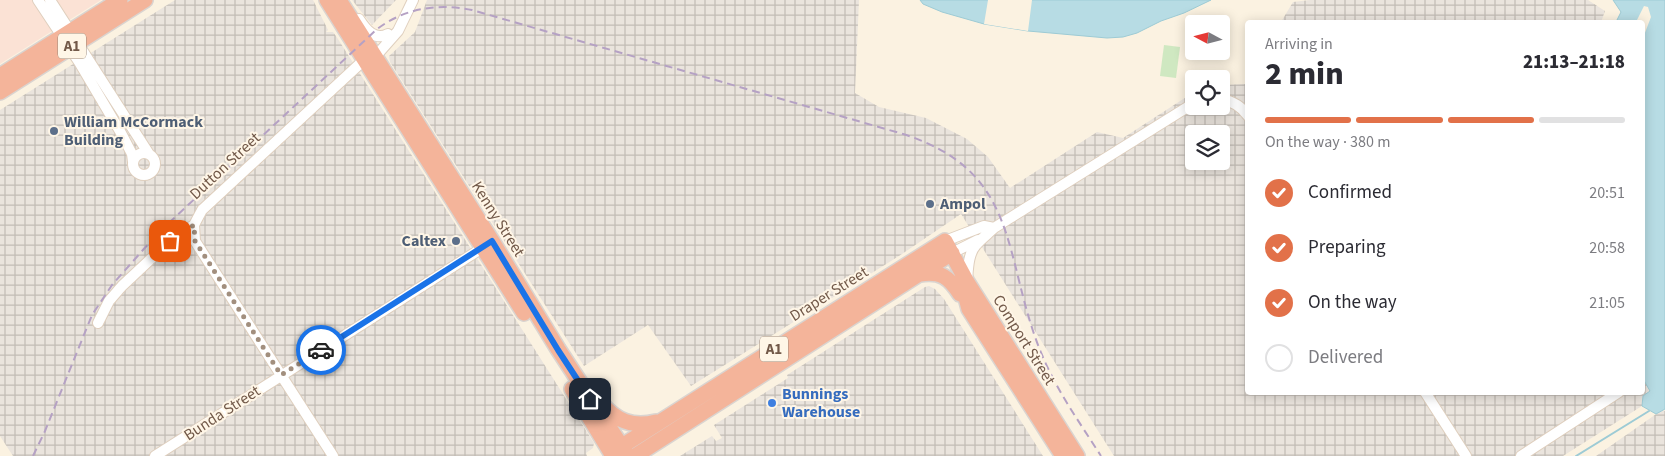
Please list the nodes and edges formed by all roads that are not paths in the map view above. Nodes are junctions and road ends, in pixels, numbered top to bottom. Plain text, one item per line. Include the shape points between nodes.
1 (38, 0) edge
2 (50, 0) edge
3 (120, 0) edge
4 (145, 0) edge
5 (326, 0) edge
6 (341, 0) edge
7 (413, 0) edge
8 (405, 16) junction
9 (388, 34) junction
10 (70, 40) junction
11 (370, 56) junction
12 (0, 76) edge
13 (0, 92) edge
14 (1230, 102) edge
15 (1185, 109) edge
16 (1245, 113) edge
17 (130, 125) junction
18 (126, 141) junction
19 (149, 154) junction
20 (134, 162) junction
21 (194, 225) junction
22 (994, 228) junction
23 (986, 236) junction
24 (487, 244) junction
25 (945, 249) junction
26 (918, 274) junction
27 (967, 282) junction
28 (969, 308) junction
29 (98, 323) dead end
30 (558, 350) junction
31 (281, 375) junction
32 (1427, 395) edge
33 (1614, 395) edge
34 (660, 421) junction
35 (619, 453) edge
36 (154, 456) edge
37 (332, 456) edge
38 (635, 456) edge
39 (1063, 456) edge
40 (1078, 456) edge
41 (1466, 456) edge
42 (1521, 456) edge

1 - 10 street
2 - 10 street
3 - 10 highway, A1
4 - 10 highway, A1
5 - 11 highway, Kenny Street
6 - 9 street via 370,32 380,37
6 - 11 highway, Kenny Street
7 - 8 street, Dutton Street
8 - 9 street, Dutton Street
8 - 11 street, Dutton Street via 396,33
9 - 11 street, Dutton Street
10 - 12 highway, A1
10 - 13 highway, A1
10 - 17 street
10 - 18 street
11 - 21 street, Dutton Street via 202,210
11 - 24 highway, Kenny Street
14 - 16 street
15 - 22 street, Draper Street
17 - 18 street
17 - 19 street
18 - 20 street
19 - 20 street via 139,154
19 - 20 street via 155,163 148,175 137,172
21 - 29 street, Dutton Street via 170,241 126,281 109,301
21 - 31 street via 195,241
22 - 23 street, Draper Street
22 - 25 street, Draper Street via 984,226
23 - 25 street, Draper Street
23 - 27 street, Draper Street via 972,251
24 - 30 highway, Kenny Street
24 - 31 street, Bunda Street
24 - 35 highway, Kenny Street
25 - 26 highway, Draper Street / A1
25 - 27 highway, Comport Street
25 - 28 highway, Comport Street
25 - 34 highway, Draper Street / A1
26 - 28 highway via 937,274 950,280
26 - 38 highway, Draper Street / A1
27 - 40 highway, Comport Street
28 - 39 highway, Comport Street
30 - 34 highway via 616,418 633,424
30 - 35 highway, Kenny Street
31 - 36 street, Bunda Street
31 - 37 street
32 - 41 street
33 - 42 street
34 - 35 highway, Draper Street / A1

